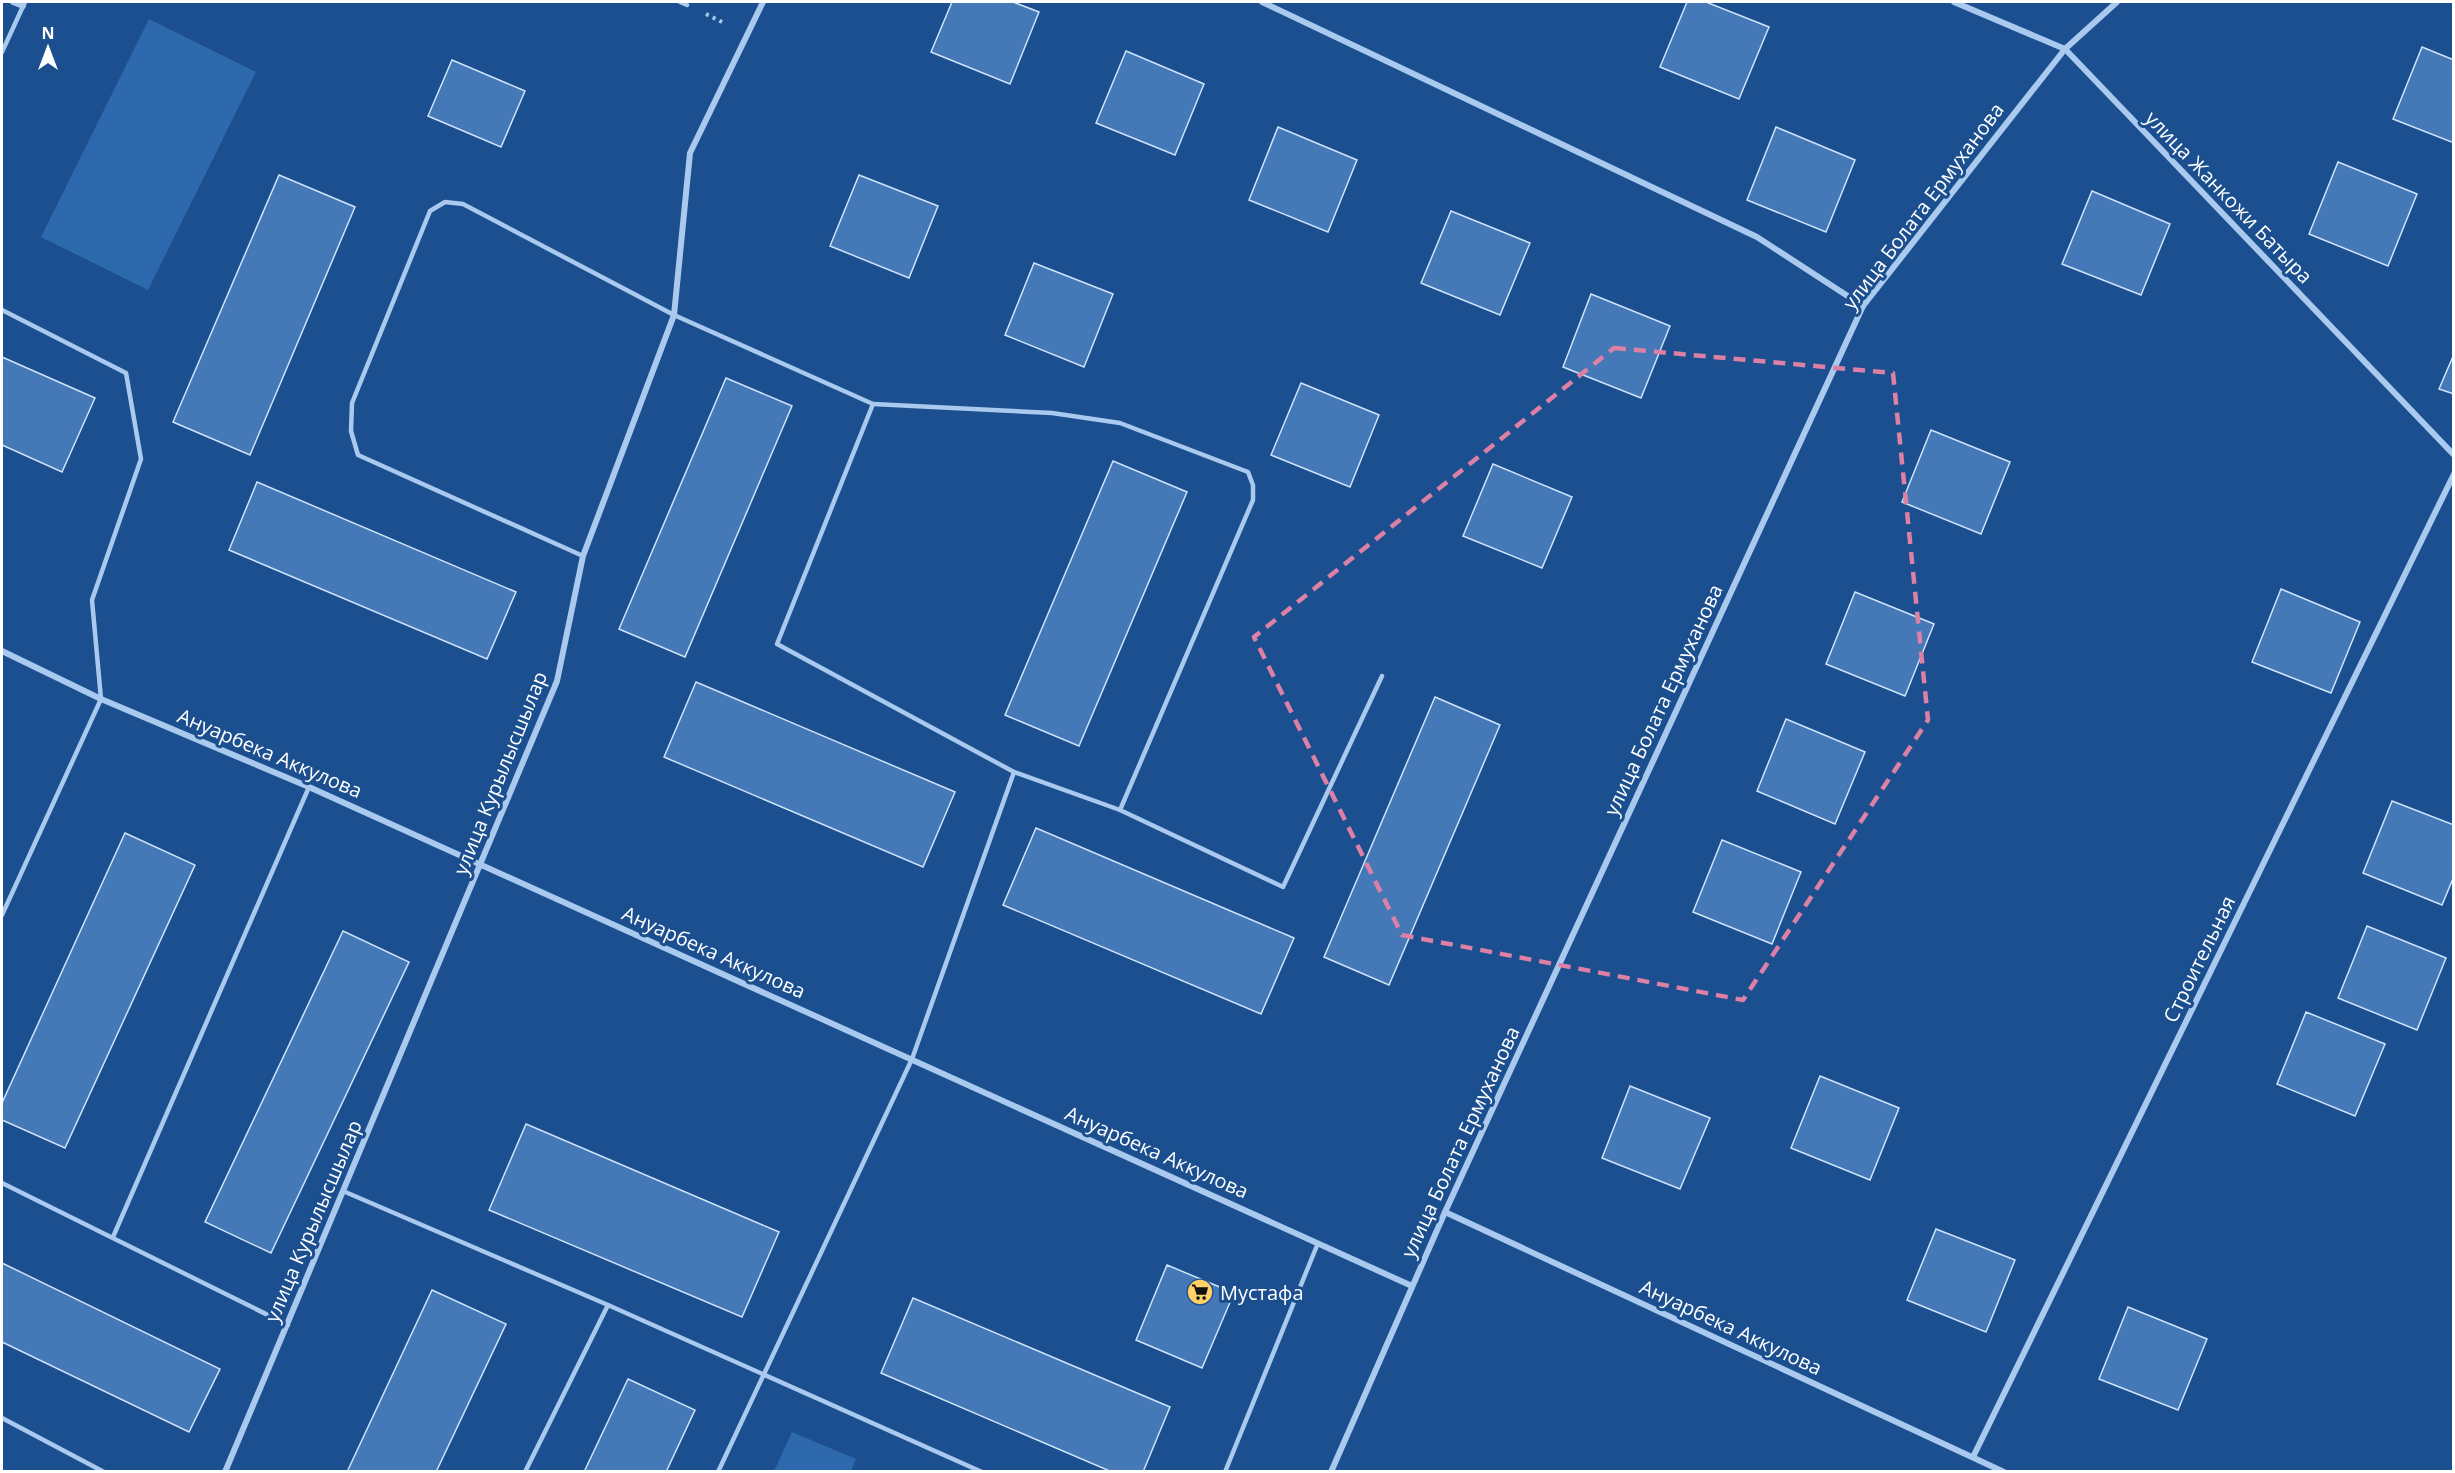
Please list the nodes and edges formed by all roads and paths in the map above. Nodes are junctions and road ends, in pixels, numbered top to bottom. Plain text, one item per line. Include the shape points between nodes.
1 (14, 2) edge
2 (680, 2) edge
3 (763, 2) edge
4 (1262, 2) edge
5 (1954, 2) edge
6 (2117, 2) edge
7 (24, 4) edge
8 (687, 5) joint
9 (746, 33) junction
10 (2065, 49) junction
11 (2, 52) edge
12 (1863, 306) junction
13 (2, 310) edge
14 (674, 315) junction
15 (873, 404) junction
16 (2454, 455) edge
17 (2454, 474) edge
18 (583, 556) junction
19 (2, 651) edge
20 (1382, 676) dead end
21 (101, 699) junction
22 (1014, 772) junction
23 (309, 787) junction
24 (1120, 810) junction
25 (480, 865) junction
26 (2, 915) edge
27 (912, 1059) junction
28 (2, 1183) edge
29 (343, 1191) junction
30 (1445, 1212) junction
31 (113, 1237) junction
32 (1318, 1243) junction
33 (1412, 1286) junction
34 (608, 1305) junction
35 (288, 1325) junction
36 (765, 1373) junction
37 (2, 1418) edge
38 (1973, 1457) junction
39 (104, 1472) edge
40 (225, 1472) edge
41 (525, 1472) edge
42 (718, 1472) edge
43 (982, 1472) edge
44 (1225, 1472) edge
45 (1331, 1472) edge
46 (2004, 1472) edge

1 - 7 street
2 - 8 lane
3 - 9 street, улица Курылысшылар
4 - 12 street via 1757,237
5 - 10 street, улица Жанкожи Батыра
6 - 10 street, улица Болата Ермуханова
7 - 11 lane
8 - 9 path
9 - 14 street, улица Курылысшылар via 690,153
10 - 12 street, улица Болата Ермуханова
10 - 16 street, улица Жанкожи Батыра
12 - 30 street, улица Болата Ермуханова
13 - 21 lane via 126,373 141,459 92,600
14 - 15 lane
14 - 18 street, улица Курылысшылар
14 - 18 lane via 463,204 445,202 430,211 352,403 351,430 358,455
15 - 22 lane via 777,644
15 - 24 lane via 1052,413 1120,423 1248,472 1253,500
17 - 38 street, Строительная
18 - 25 street, улица Курылысшылар via 557,681
19 - 21 street, Ануарбека Аккулова
20 - 24 lane via 1283,887
21 - 23 street, Ануарбека Аккулова
21 - 26 lane
22 - 24 lane
22 - 27 lane
23 - 25 street, Ануарбека Аккулова
23 - 31 lane
25 - 27 street, Ануарбека Аккулова
25 - 29 street, улица Курылысшылар
27 - 32 street, Ануарбека Аккулова
27 - 36 lane
28 - 31 lane
29 - 34 lane
29 - 35 street, улица Курылысшылар
30 - 33 street, улица Болата Ермуханова
30 - 38 street, Ануарбека Аккулова
31 - 35 lane
32 - 33 street, Ануарбека Аккулова
32 - 44 lane
33 - 45 street, улица Болата Ермуханова
34 - 36 lane
34 - 41 lane
35 - 40 street, улица Курылысшылар
36 - 42 lane
36 - 43 lane
37 - 39 lane
38 - 46 street, Ануарбека Аккулова

